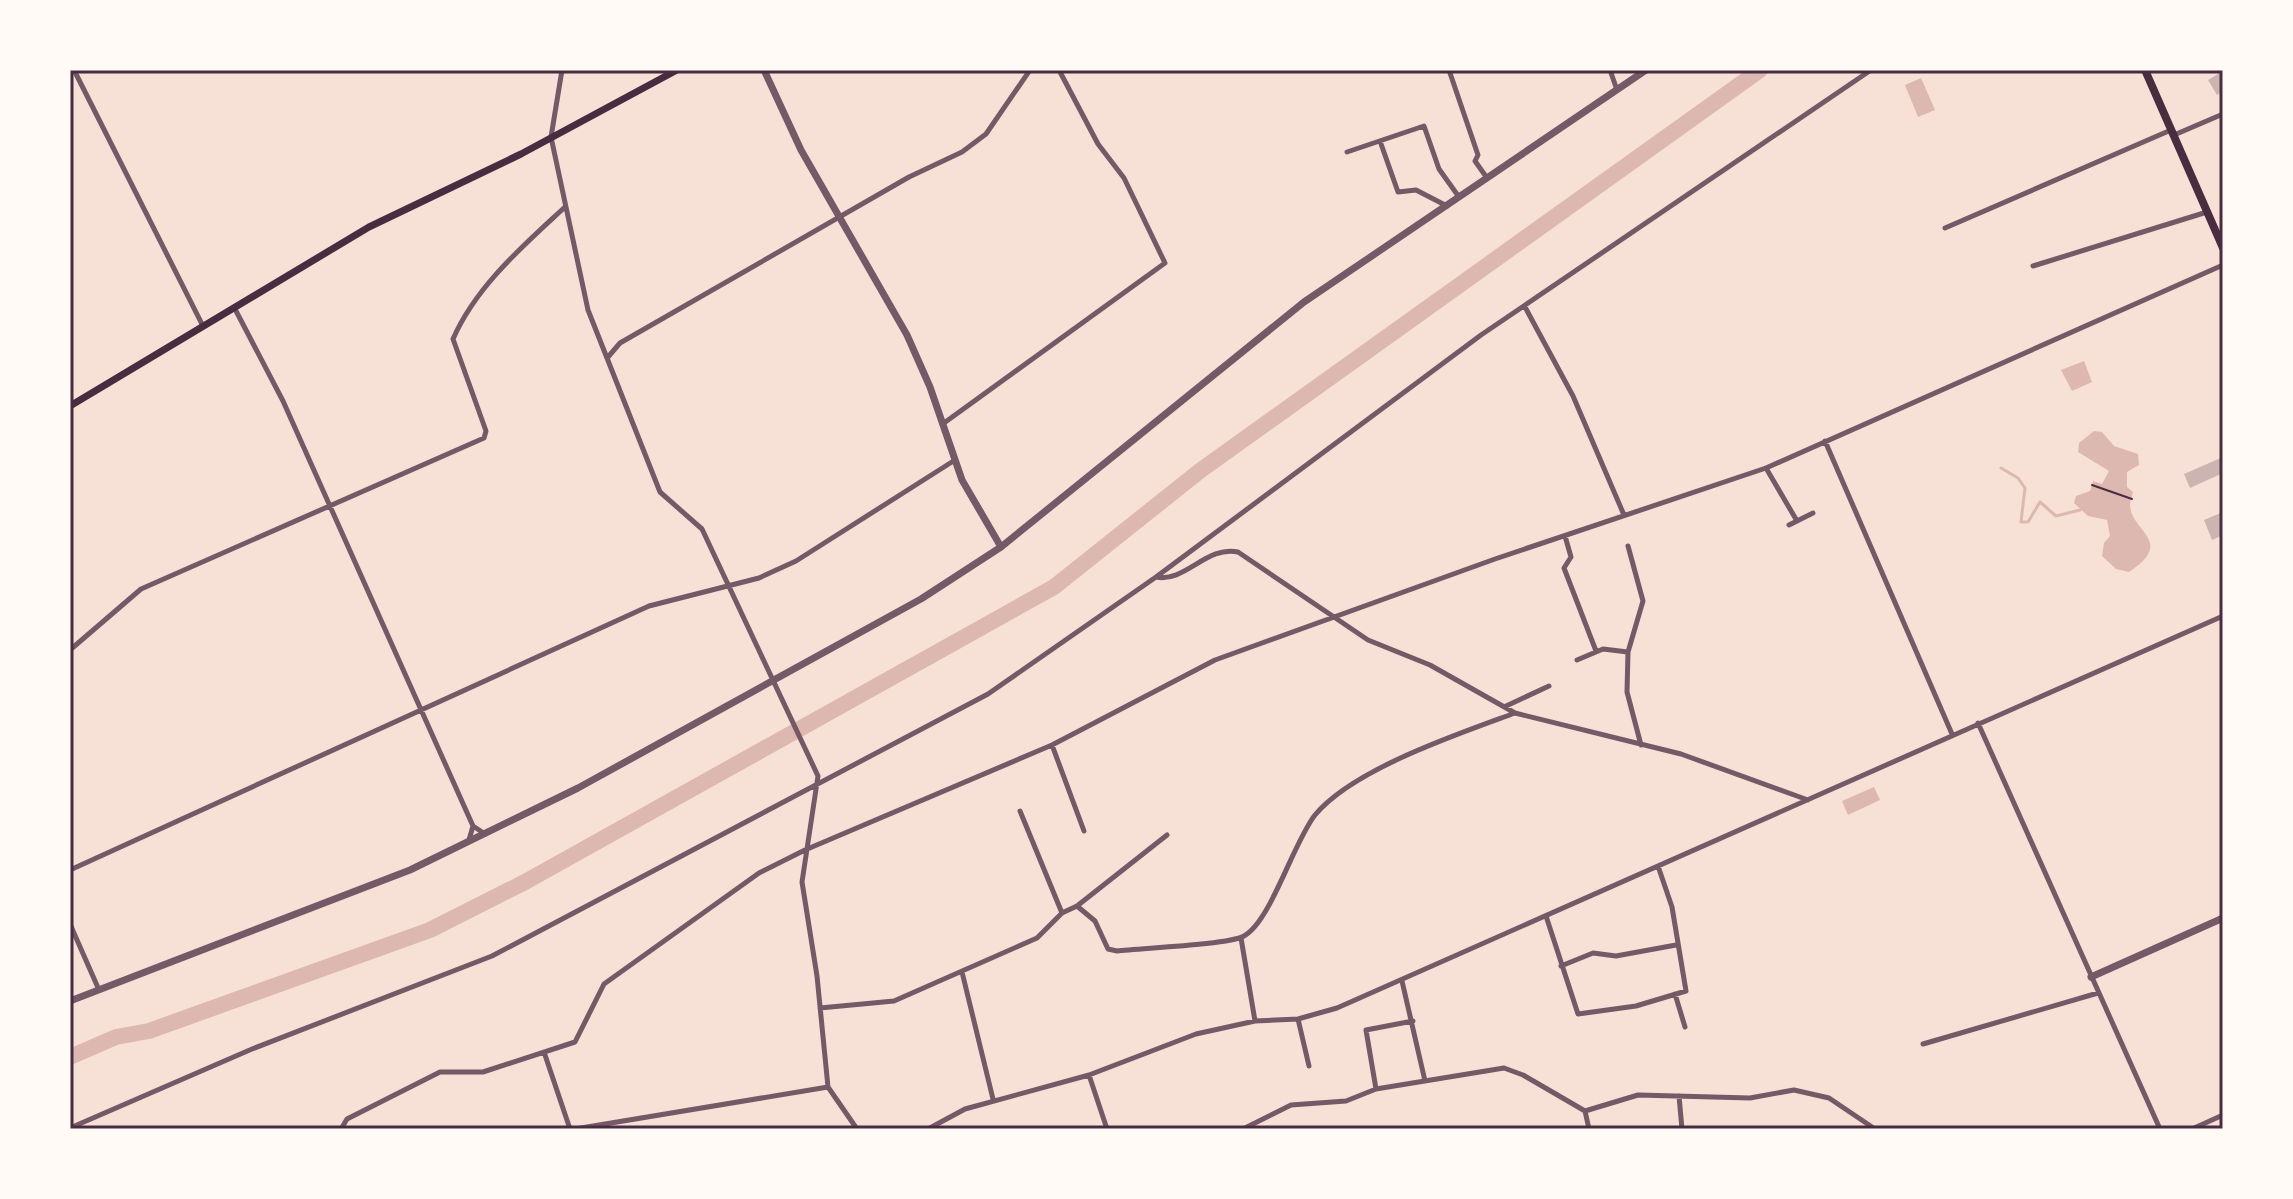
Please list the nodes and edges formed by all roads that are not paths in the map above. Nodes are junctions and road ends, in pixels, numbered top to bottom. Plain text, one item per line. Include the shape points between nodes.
1 (74, 70) edge
2 (562, 70) edge
3 (677, 70) edge
4 (764, 70) edge
5 (1030, 70) edge
6 (1059, 70) edge
7 (1610, 70) edge
8 (1646, 70) edge
9 (1871, 70) edge
10 (2145, 70) edge
11 (1450, 73) dead end
12 (1617, 90) junction
13 (2223, 114) edge
14 (2173, 133) junction
15 (551, 137) junction
16 (1380, 141) junction
17 (1347, 152) dead end
18 (1487, 178) junction
19 (1459, 197) junction
20 (566, 206) junction
21 (1447, 206) junction
22 (2207, 212) junction
23 (839, 218) junction
24 (1945, 228) dead end
25 (2223, 248) edge
26 (2223, 265) edge
27 (2033, 266) dead end
28 (1525, 306) junction
29 (235, 309) junction
30 (203, 327) junction
31 (608, 357) junction
32 (70, 406) edge
33 (944, 423) junction
34 (1825, 441) junction
35 (955, 460) junction
36 (1766, 468) junction
37 (329, 507) junction
38 (1813, 513) dead end
39 (1624, 515) junction
40 (1797, 521) junction
41 (1789, 525) dead end
42 (1565, 536) junction
43 (1628, 546) dead end
44 (1001, 547) junction
45 (1156, 577) junction
46 (729, 586) junction
47 (2223, 616) edge
48 (1331, 617) junction
49 (70, 650) edge
50 (1596, 651) junction
51 (1628, 652) junction
52 (1577, 660) dead end
53 (771, 682) junction
54 (1549, 686) dead end
55 (1506, 706) junction
56 (422, 711) junction
57 (1515, 713) junction
58 (1978, 723) junction
59 (1952, 734) junction
60 (1052, 745) junction
61 (1641, 746) junction
62 (819, 786) junction
63 (1809, 800) junction
64 (1020, 811) dead end
65 (473, 826) junction
66 (1084, 831) dead end
67 (485, 834) junction
68 (1167, 835) dead end
69 (470, 841) junction
70 (805, 850) junction
71 (1658, 866) junction
72 (70, 870) edge
73 (1077, 906) junction
74 (1062, 913) junction
75 (1546, 916) junction
76 (2223, 918) edge
77 (70, 924) edge
78 (1241, 938) junction
79 (1676, 945) junction
80 (1561, 966) junction
81 (962, 972) junction
82 (2091, 977) junction
83 (1402, 981) junction
84 (99, 990) junction
85 (2098, 993) junction
86 (1675, 994) junction
87 (70, 1001) edge
88 (820, 1008) junction
89 (1298, 1019) junction
90 (1255, 1021) junction
91 (1413, 1021) junction
92 (1685, 1027) dead end
93 (1923, 1044) dead end
94 (544, 1052) junction
95 (1309, 1066) dead end
96 (1089, 1075) junction
97 (1425, 1081) junction
98 (828, 1087) junction
99 (1376, 1089) junction
100 (1679, 1096) junction
101 (993, 1099) junction
102 (1585, 1111) junction
103 (2223, 1115) edge
104 (70, 1128) edge
105 (341, 1129) edge
106 (573, 1129) edge
107 (857, 1129) edge
108 (928, 1129) edge
109 (1107, 1129) edge
110 (1243, 1129) edge
111 (1589, 1129) edge
112 (1682, 1129) edge
113 (1875, 1129) edge
114 (2160, 1129) edge
115 (2192, 1129) edge

1 - 30 street
2 - 15 street
3 - 15 main road
4 - 23 street
5 - 23 street via 986,134
6 - 33 street via 1098,144 1124,178 1165,263
7 - 12 street
8 - 12 street
9 - 28 street
10 - 14 main road
11 - 18 street via 1478,155 1475,161
12 - 18 street
13 - 14 street
14 - 22 main road
14 - 24 street
15 - 20 street
15 - 29 main road via 369,227
16 - 17 street
16 - 19 street via 1424,126 1439,169
16 - 21 street via 1398,192 1416,190
18 - 19 street
19 - 21 street
20 - 31 street via 588,310
20 - 37 street via 465,311 453,339 486,431 484,438
21 - 44 street via 1304,302
22 - 25 main road
22 - 27 street
23 - 31 street via 620,343
23 - 33 street via 907,335
26 - 34 street
28 - 39 street via 1573,396
28 - 45 street
29 - 30 main road
29 - 37 street
30 - 32 main road
31 - 46 street via 660,492 702,529
33 - 35 street
34 - 36 street
34 - 59 street
35 - 44 street
35 - 46 street via 796,561
36 - 39 street
36 - 40 street
37 - 49 street via 141,589
37 - 56 street
38 - 40 street
39 - 42 street
40 - 41 street
42 - 48 street
42 - 50 street via 1571,557 1564,568
43 - 51 street via 1643,601
44 - 53 street via 921,599
45 - 48 street via 1167,579 1229,550
45 - 62 street via 1018,676
46 - 53 street
46 - 56 street via 649,606
47 - 58 street
48 - 55 street
48 - 60 street via 1215,660
50 - 51 street
50 - 52 street
51 - 61 street via 1627,692
53 - 62 street
53 - 67 street
54 - 55 street
55 - 57 street
56 - 65 street
56 - 72 street
57 - 61 street
57 - 78 street via 1420,748 1328,802 1294,850 1258,923
58 - 59 street
58 - 82 street
59 - 63 street
60 - 66 street
60 - 70 street
61 - 63 street via 1681,754
62 - 70 street
62 - 104 street via 492,956 252,1049
63 - 71 street
64 - 74 street
65 - 67 street
65 - 69 street
67 - 69 street
68 - 73 street
69 - 84 street via 389,879
70 - 88 street via 802,882
70 - 94 street via 759,873 604,984 575,1042
71 - 75 street
71 - 79 street via 1672,907
73 - 74 street
73 - 78 street via 1095,921 1108,949 1117,951
74 - 81 street via 1037,938
75 - 80 street
75 - 83 street
76 - 82 street
77 - 84 street
78 - 90 street
79 - 80 street via 1616,956 1593,953
79 - 86 street via 1686,991
80 - 86 street via 1580,1015
81 - 88 street via 880,1005
81 - 101 street
82 - 85 street
83 - 89 street
83 - 91 street
84 - 87 street
85 - 93 street
85 - 114 street
86 - 92 street
88 - 98 street
89 - 90 street
89 - 95 street
90 - 96 street via 1196,1034
91 - 97 street
91 - 99 street via 1366,1030
94 - 105 street via 483,1072 440,1072 347,1119
94 - 106 street
96 - 101 street
96 - 109 street
97 - 99 street
97 - 102 street via 1504,1068
98 - 106 street
98 - 107 street
99 - 110 street via 1346,1101 1291,1105
100 - 102 street via 1633,1096
100 - 112 street
100 - 113 street via 1750,1098 1794,1090 1829,1098
101 - 108 street
102 - 111 street
103 - 115 street

